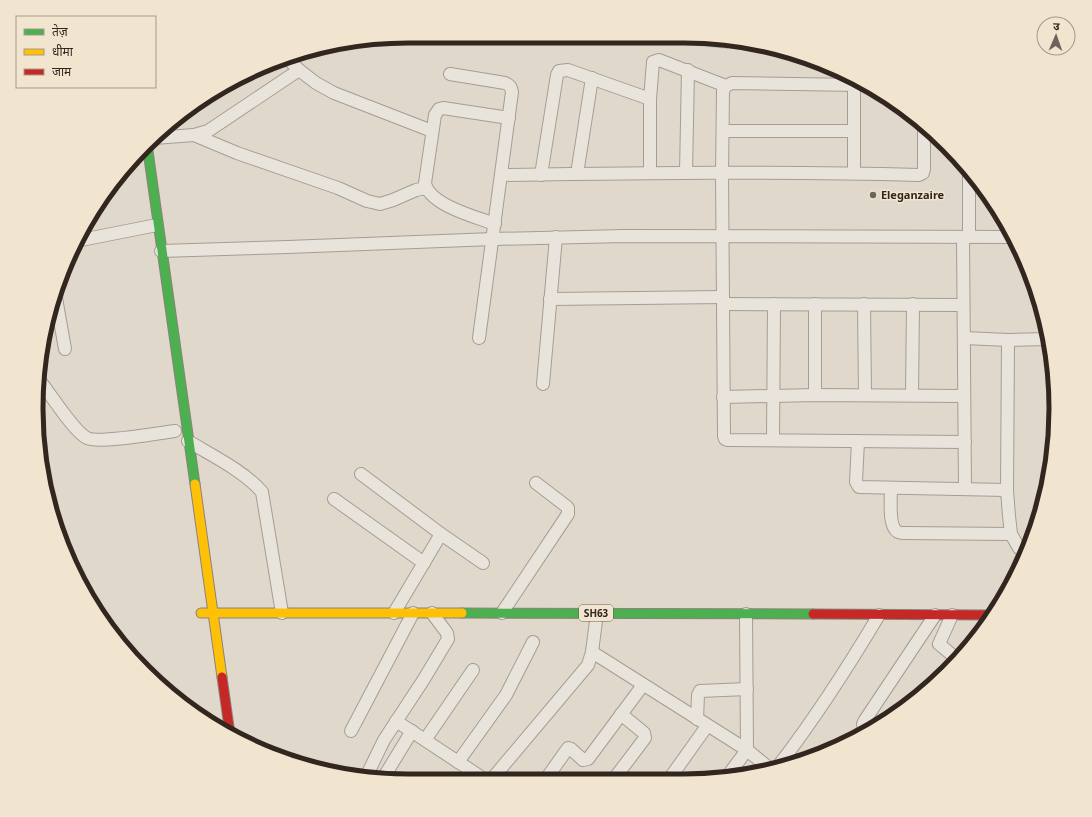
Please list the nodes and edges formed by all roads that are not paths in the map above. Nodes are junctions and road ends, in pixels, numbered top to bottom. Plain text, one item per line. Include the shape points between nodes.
1 (291, 62) edge
2 (299, 70) junction
3 (688, 70) junction
4 (450, 74) dead end
5 (592, 78) junction
6 (835, 79) edge
7 (848, 83) edge
8 (726, 86) junction
9 (857, 87) edge
10 (650, 99) junction
11 (509, 118) junction
12 (722, 130) junction
13 (432, 131) junction
14 (854, 131) junction
15 (194, 135) junction
16 (925, 135) edge
17 (164, 137) edge
18 (147, 153) edge
19 (650, 173) junction
20 (686, 173) junction
21 (722, 173) junction
22 (854, 173) junction
23 (577, 174) junction
24 (501, 175) junction
25 (541, 175) junction
26 (969, 181) edge
27 (426, 188) junction
28 (495, 224) junction
29 (149, 227) junction
30 (723, 236) junction
31 (556, 237) junction
32 (966, 237) junction
33 (1006, 238) edge
34 (85, 239) edge
35 (493, 239) junction
36 (161, 250) junction
37 (550, 298) junction
38 (723, 300) junction
39 (774, 304) junction
40 (815, 304) junction
41 (864, 304) junction
42 (913, 304) junction
43 (963, 304) junction
44 (57, 306) edge
45 (479, 338) dead end
46 (964, 338) junction
47 (1042, 339) edge
48 (1008, 340) junction
49 (65, 350) dead end
50 (543, 384) dead end
51 (44, 385) edge
52 (815, 395) junction
53 (865, 395) junction
54 (773, 396) junction
55 (912, 396) junction
56 (964, 396) junction
57 (723, 397) junction
58 (178, 434) junction
59 (773, 440) junction
60 (858, 441) junction
61 (965, 442) junction
62 (361, 474) dead end
63 (536, 483) dead end
64 (891, 489) junction
65 (965, 489) junction
66 (1007, 490) junction
67 (334, 499) dead end
68 (441, 534) junction
69 (1011, 534) junction
70 (1020, 549) edge
71 (424, 563) junction
72 (483, 563) dead end
73 (201, 613) dead end
74 (212, 613) junction
75 (282, 613) junction
76 (394, 613) junction
77 (413, 613) junction
78 (432, 613) junction
79 (502, 613) junction
80 (597, 613) junction
81 (746, 614) junction
82 (879, 615) junction
83 (935, 615) junction
84 (952, 615) junction
85 (985, 615) edge
86 (533, 642) dead end
87 (592, 652) junction
88 (952, 655) edge
89 (472, 670) dead end
90 (643, 685) junction
91 (747, 690) junction
92 (621, 714) junction
93 (697, 719) junction
94 (396, 721) junction
95 (707, 726) junction
96 (863, 726) edge
97 (229, 727) edge
98 (351, 731) dead end
99 (412, 731) junction
100 (425, 740) junction
101 (747, 750) junction
102 (781, 761) edge
103 (458, 762) junction
104 (765, 765) edge
105 (731, 771) edge
106 (369, 772) edge
107 (386, 773) edge
108 (475, 774) edge
109 (496, 774) edge
110 (550, 774) edge
111 (618, 774) edge
112 (673, 774) edge

1 - 2 street
2 - 13 street via 334,93
2 - 15 street via 208,131
3 - 8 street
3 - 10 street via 659,60 653,62
3 - 20 street
4 - 11 street via 509,84 512,92
5 - 10 street
5 - 23 street
5 - 25 street via 568,70 560,71 557,75
6 - 7 street
6 - 8 street via 732,83
8 - 12 street via 723,92
9 - 14 street
10 - 19 street
11 - 13 street via 439,108
11 - 24 street
12 - 14 street
12 - 21 street
13 - 27 street via 424,183
14 - 22 street
15 - 17 street
15 - 27 street via 380,204
16 - 22 street via 923,173
18 - 29 main road
19 - 20 street
19 - 23 street
20 - 21 street
21 - 22 street
21 - 30 street
23 - 25 street
24 - 25 street
24 - 28 street
26 - 32 street
27 - 28 street via 429,193 453,209
28 - 35 street
29 - 34 street
29 - 36 main road
30 - 31 street
30 - 32 street
30 - 38 street
31 - 35 street
31 - 37 street
32 - 33 street
32 - 43 street
35 - 36 street
35 - 45 street
36 - 58 main road
37 - 38 street
37 - 50 street
38 - 39 street
38 - 57 street
39 - 40 street
39 - 54 street
40 - 41 street
40 - 52 street
41 - 42 street
41 - 53 street
42 - 43 street
42 - 55 street
43 - 46 street
44 - 49 street
46 - 48 street
46 - 56 street
47 - 48 street
48 - 66 street
51 - 58 street via 78,431 87,438 99,440
52 - 53 street
52 - 54 street
53 - 55 street
54 - 57 street
54 - 59 street
55 - 56 street
56 - 61 street
57 - 59 street via 725,439
58 - 74 main road
58 - 75 street via 219,459 255,484 262,492
59 - 60 street
60 - 61 street
60 - 64 street via 856,482 859,487
61 - 65 street
62 - 68 street
63 - 79 street via 566,506 568,514
64 - 65 street
64 - 69 street via 891,520 897,532
65 - 66 street
66 - 69 street
67 - 71 street
68 - 71 street
68 - 72 street
69 - 70 street
71 - 76 street
73 - 74 main road, SH63
74 - 75 main road, SH63
74 - 97 main road
75 - 76 main road, SH63
76 - 77 main road, SH63
77 - 78 main road, SH63
77 - 98 street
78 - 79 main road, SH63
78 - 94 street via 447,633 448,639
79 - 80 main road, SH63
80 - 81 main road, SH63
80 - 87 street
81 - 82 main road, SH63
81 - 91 street
82 - 83 main road, SH63
82 - 102 street via 824,704
83 - 84 main road, SH63
83 - 96 street via 865,720
84 - 85 main road, SH63
84 - 88 street via 939,644
86 - 103 street via 506,695
87 - 90 street
87 - 109 street via 588,665 580,676
89 - 100 street
90 - 92 street
90 - 93 street
91 - 93 street via 700,691
91 - 101 street
92 - 110 street via 588,759 583,760 568,748
92 - 111 street via 644,733 645,738
93 - 95 street
94 - 99 street
94 - 106 street
95 - 101 street
95 - 112 street
99 - 100 street
99 - 107 street
100 - 103 street
101 - 104 street
101 - 105 street
103 - 108 street

